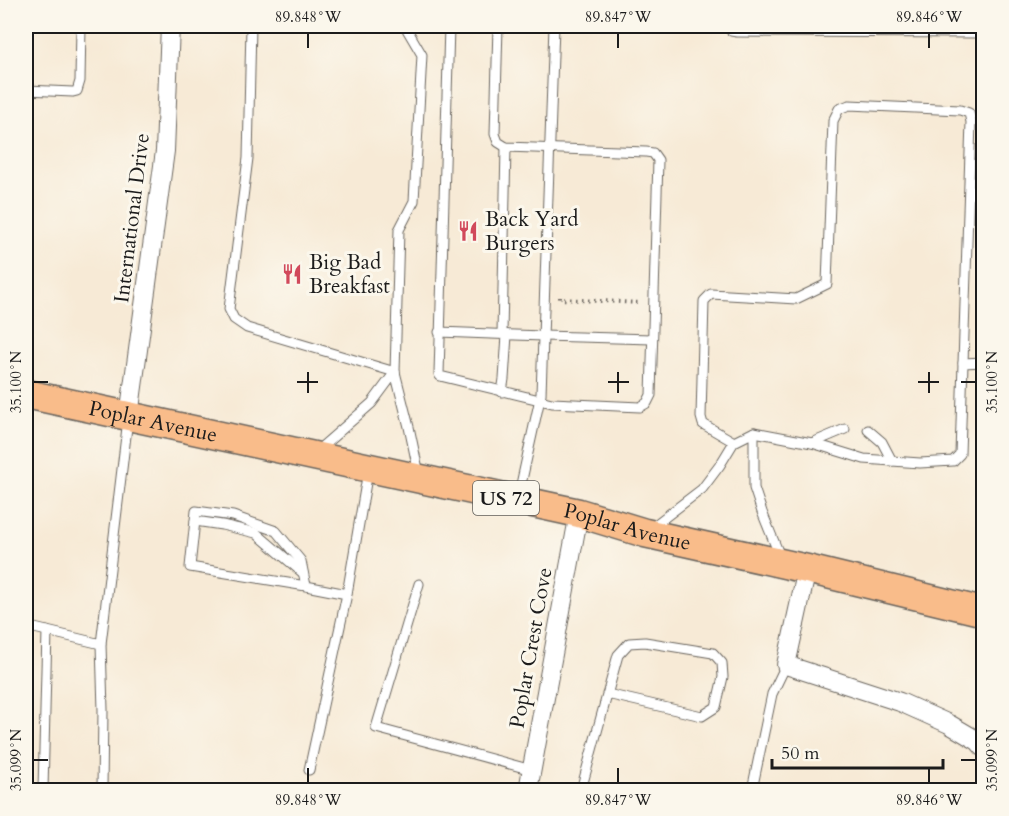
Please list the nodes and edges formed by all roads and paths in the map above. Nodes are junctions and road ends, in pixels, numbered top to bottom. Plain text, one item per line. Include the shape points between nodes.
1 (81, 26) edge
2 (170, 26) edge
3 (250, 26) edge
4 (405, 26) edge
5 (449, 26) edge
6 (498, 26) edge
7 (554, 26) edge
8 (729, 26) edge
9 (921, 29) edge
10 (984, 33) edge
11 (26, 90) edge
12 (506, 147) junction
13 (549, 148) junction
14 (561, 288) dead end
15 (653, 304) junction
16 (439, 332) junction
17 (504, 334) junction
18 (543, 336) junction
19 (652, 339) junction
20 (984, 362) edge
21 (963, 363) junction
22 (395, 372) junction
23 (502, 392) junction
24 (26, 394) edge
25 (539, 401) junction
26 (129, 416) junction
27 (845, 429) dead end
28 (868, 430) dead end
29 (754, 432) junction
30 (734, 441) junction
31 (812, 443) junction
32 (312, 456) junction
33 (892, 461) junction
34 (368, 468) junction
35 (420, 479) junction
36 (518, 500) junction
37 (579, 513) junction
38 (195, 521) junction
39 (645, 533) junction
40 (795, 567) junction
41 (303, 573) junction
42 (419, 584) dead end
43 (306, 586) junction
44 (347, 594) junction
45 (984, 612) edge
46 (26, 626) edge
47 (46, 631) junction
48 (101, 644) junction
49 (786, 665) junction
50 (607, 694) junction
51 (984, 748) edge
52 (309, 770) dead end
53 (531, 770) junction
54 (42, 790) edge
55 (102, 790) edge
56 (528, 790) edge
57 (581, 790) edge
58 (752, 790) edge

1 - 11 lane via 77,91
2 - 26 street, International Drive via 165,151
3 - 22 lane via 248,158 229,309 234,319 247,328
4 - 22 lane via 422,55 414,201 399,230
5 - 16 lane
6 - 12 lane via 495,134
7 - 13 lane
8 - 9 lane via 737,33
9 - 10 lane
12 - 13 lane
12 - 17 lane
13 - 15 lane via 646,152 653,153 658,160
13 - 18 lane
14 - 15 path via 560,299
15 - 19 lane
16 - 17 lane
16 - 23 lane via 441,376
17 - 18 lane
17 - 23 lane
18 - 19 lane
18 - 25 lane
19 - 25 lane via 651,395 640,407
20 - 21 lane
21 - 30 lane via 969,113 849,105 839,109 833,121 827,284 796,299 711,294 704,301 701,417 703,424
21 - 33 lane via 960,454 953,461
22 - 32 lane via 372,403
22 - 35 lane
23 - 25 lane
24 - 26 main road, Poplar Avenue / US 72
25 - 36 lane
26 - 32 main road, Poplar Avenue / US 72
26 - 48 lane
27 - 31 lane
28 - 33 lane via 882,442
29 - 30 lane
29 - 31 lane
29 - 40 lane via 754,488 762,512
30 - 39 lane via 702,489
31 - 33 lane via 864,459
32 - 34 main road, Poplar Avenue / US 72
34 - 35 main road, Poplar Avenue / US 72
34 - 44 lane
35 - 36 main road, Poplar Avenue / US 72
36 - 37 main road, Poplar Avenue / US 72
37 - 39 main road, Poplar Avenue / US 72
37 - 53 street, Poplar Crest Cove
38 - 41 lane via 256,533
38 - 41 lane via 196,511 233,516 276,531 301,561
38 - 43 lane via 190,567
39 - 40 main road, Poplar Avenue / US 72
40 - 45 main road, Poplar Avenue / US 72
40 - 49 street
41 - 43 lane
42 - 53 lane via 376,728
43 - 44 lane
44 - 52 lane
46 - 47 lane
47 - 48 lane
47 - 54 lane
48 - 55 lane
49 - 51 street via 900,702 949,724
49 - 58 lane via 772,694
50 - 50 lane via 618,655 629,643 713,653 722,663 716,707 702,716
50 - 57 lane
53 - 56 street, Poplar Crest Cove

